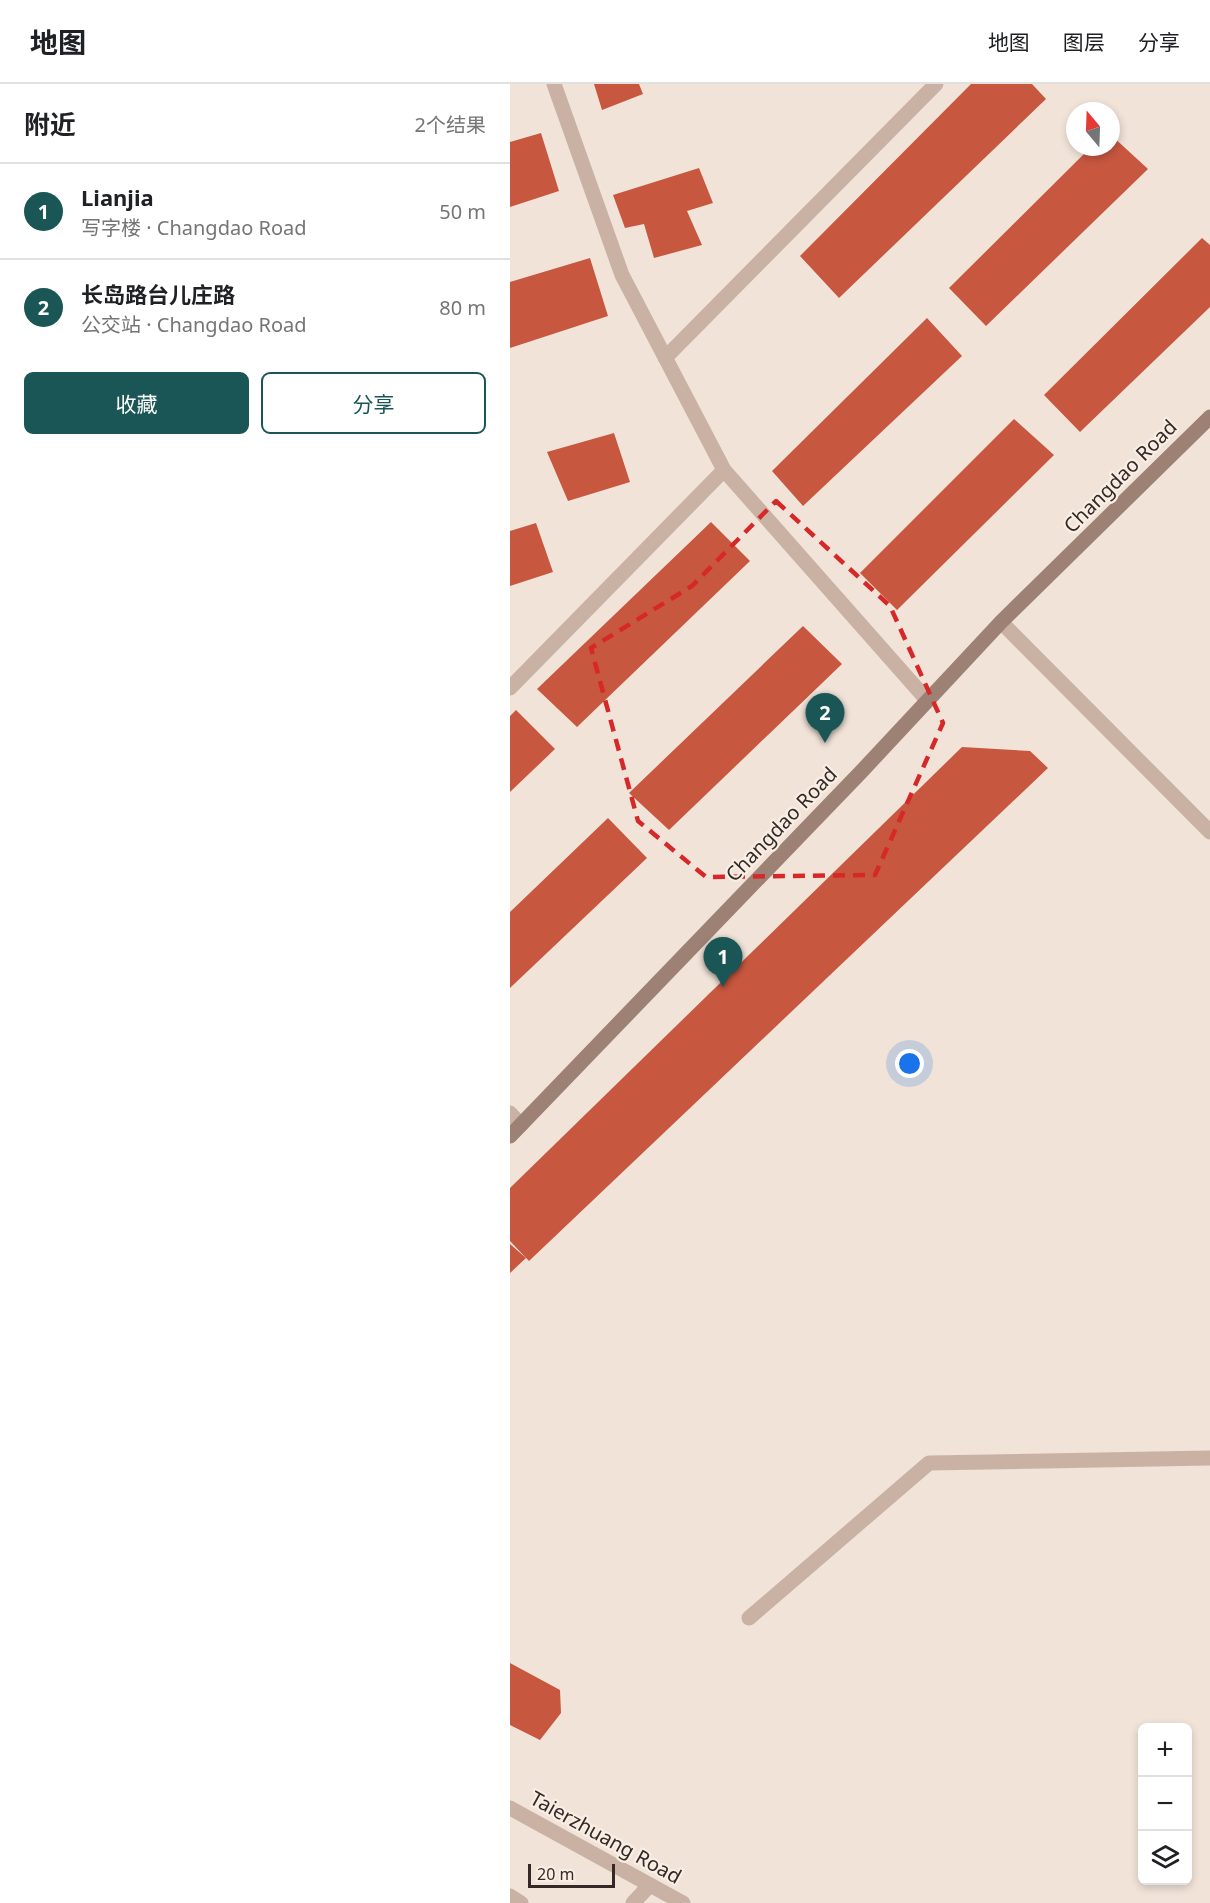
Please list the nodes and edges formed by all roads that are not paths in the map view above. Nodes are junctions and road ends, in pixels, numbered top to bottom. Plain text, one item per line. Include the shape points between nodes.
1 (555, 84) edge
2 (936, 84) edge
3 (665, 358) junction
4 (1210, 417) edge
5 (724, 470) junction
6 (1001, 622) junction
7 (510, 688) edge
8 (927, 700) junction
9 (1210, 832) edge
10 (510, 1113) edge
11 (515, 1130) edge
12 (1210, 1458) edge
13 (749, 1618) dead end
14 (510, 1808) edge
15 (650, 1885) junction
16 (510, 1896) edge
17 (521, 1903) edge
18 (633, 1903) edge
19 (683, 1903) edge

1 - 3 street via 622,275
2 - 3 street
3 - 5 street
4 - 6 street, Changdao Road
5 - 7 street
5 - 8 street
6 - 8 street, Changdao Road
6 - 9 street
8 - 11 street, Changdao Road
10 - 11 street
12 - 13 street via 929,1463
14 - 15 street, Taierzhuang Road
15 - 18 street
15 - 19 street, Taierzhuang Road
16 - 17 street

